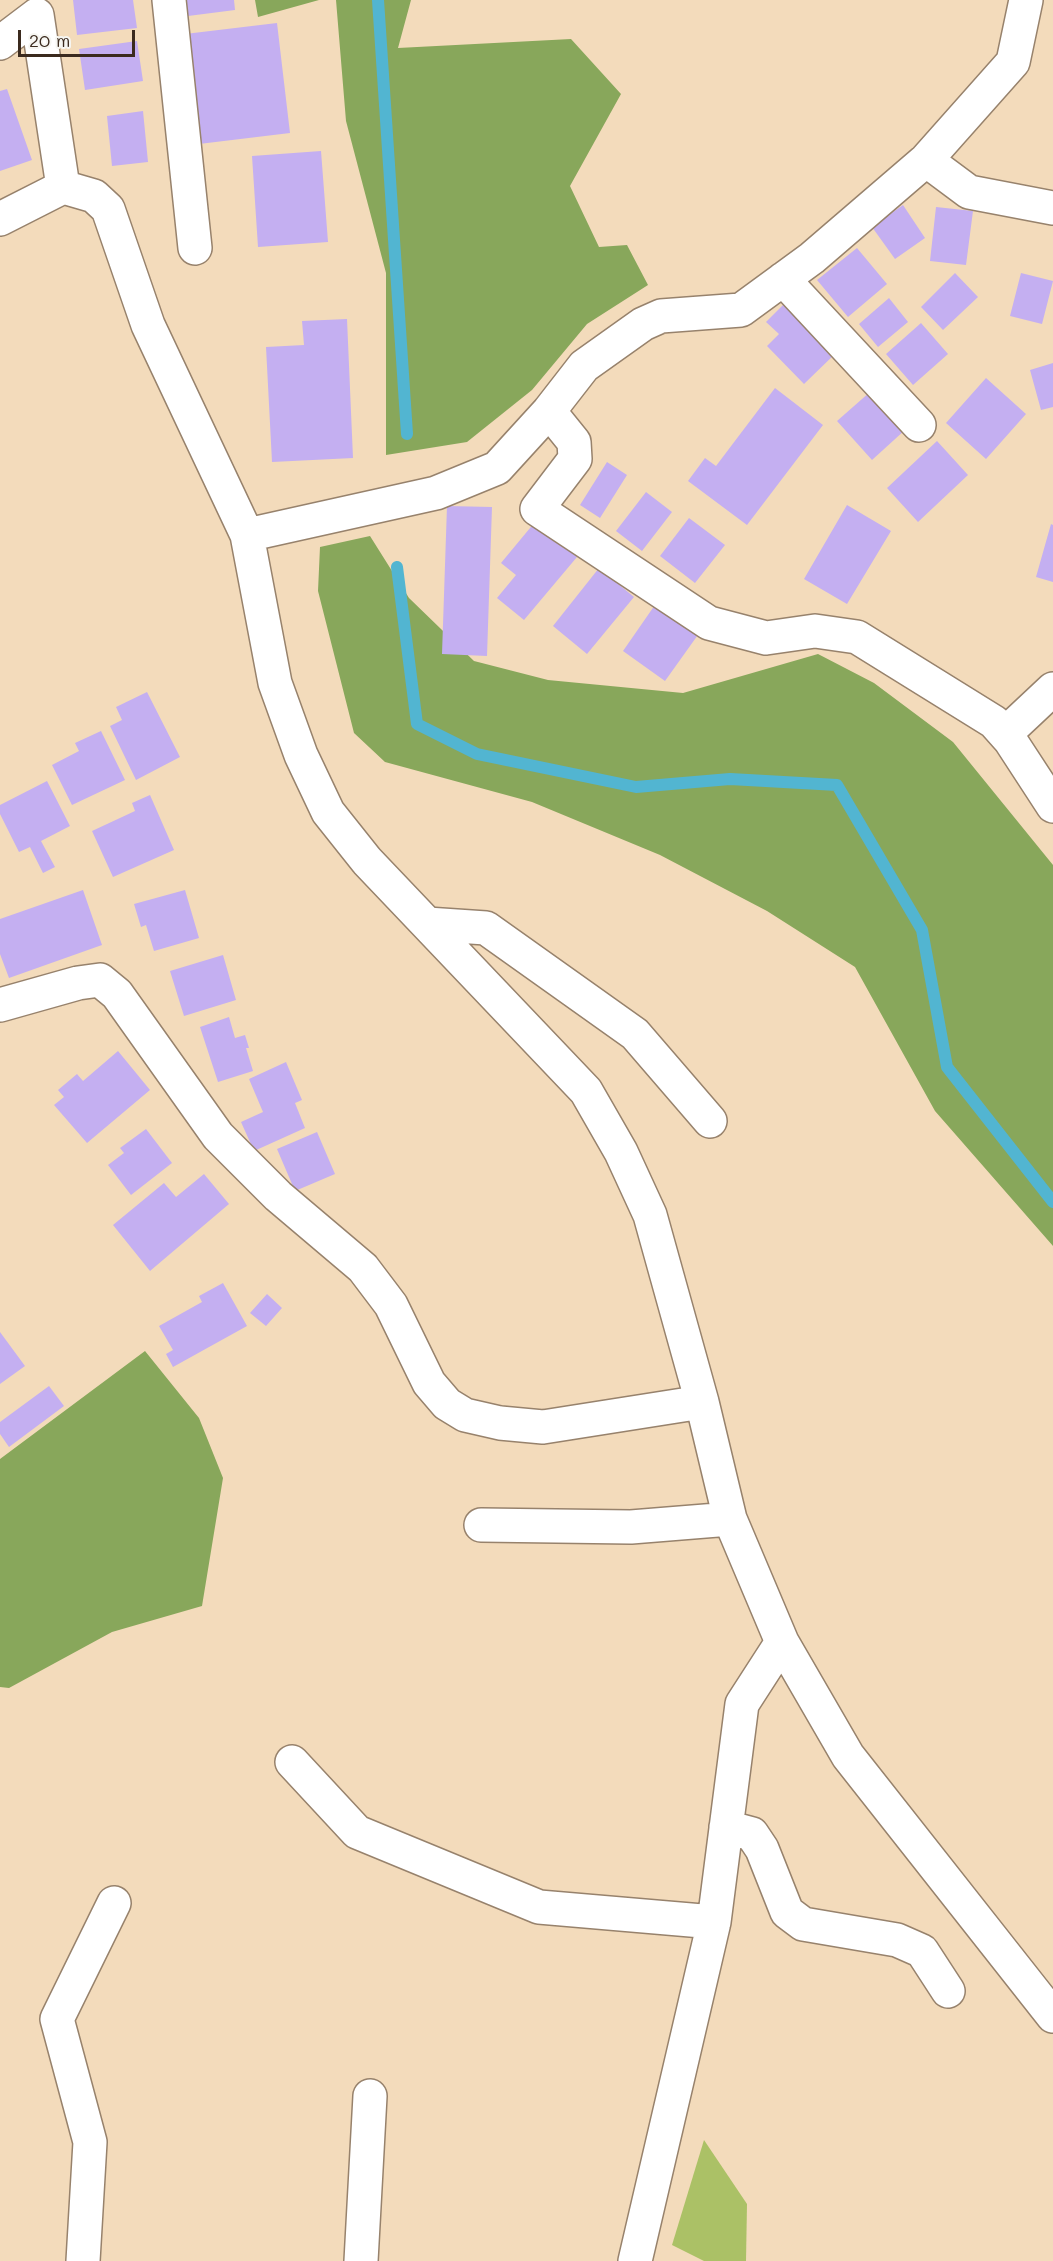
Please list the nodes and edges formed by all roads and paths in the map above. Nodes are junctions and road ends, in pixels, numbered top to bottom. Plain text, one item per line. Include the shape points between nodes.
1 (169, 0) edge
2 (1026, 0) edge
3 (0, 43) edge
4 (926, 160) junction
5 (63, 187) junction
6 (1053, 208) edge
7 (0, 219) edge
8 (195, 248) dead end
9 (783, 279) junction
10 (549, 411) junction
11 (919, 425) dead end
12 (247, 535) junction
13 (1053, 689) edge
14 (1005, 734) junction
15 (1053, 806) edge
16 (427, 924) junction
17 (0, 1005) edge
18 (710, 1121) dead end
19 (702, 1402) junction
20 (730, 1519) junction
21 (481, 1525) dead end
22 (782, 1642) junction
23 (292, 1762) dead end
24 (726, 1827) junction
25 (114, 1903) dead end
26 (714, 1922) junction
27 (948, 1991) dead end
28 (1053, 2016) edge
29 (370, 2096) dead end
30 (83, 2261) edge
31 (361, 2261) edge
32 (635, 2261) edge

1 - 8 street
2 - 4 street via 1013,62
3 - 5 street via 38,15
4 - 6 street via 969,192
4 - 9 street
5 - 7 street
5 - 12 street via 94,196 108,208 148,325
9 - 10 street via 741,310 661,316 643,324 584,366
9 - 11 street
10 - 12 street via 497,468 436,493
10 - 14 street via 574,442 575,459 537,509 709,623 766,638 815,631 857,637 994,722
12 - 16 street via 275,683 301,755 328,812 367,861
13 - 14 street
14 - 15 street
16 - 18 street via 486,928 635,1034
16 - 19 street via 586,1091 621,1152 650,1215
17 - 19 street via 78,982 100,980 117,994 218,1136 278,1196 363,1268 391,1305 429,1383 447,1404 465,1415 543,1427
19 - 20 street
20 - 21 street via 631,1527
20 - 22 street
22 - 24 street via 742,1704
22 - 28 street via 848,1756
23 - 26 street via 357,1832 539,1907
24 - 26 street
24 - 27 street via 752,1834 787,1912 802,1924 897,1940 922,1952
25 - 30 street via 57,2019 90,2142
26 - 32 street
29 - 31 street

